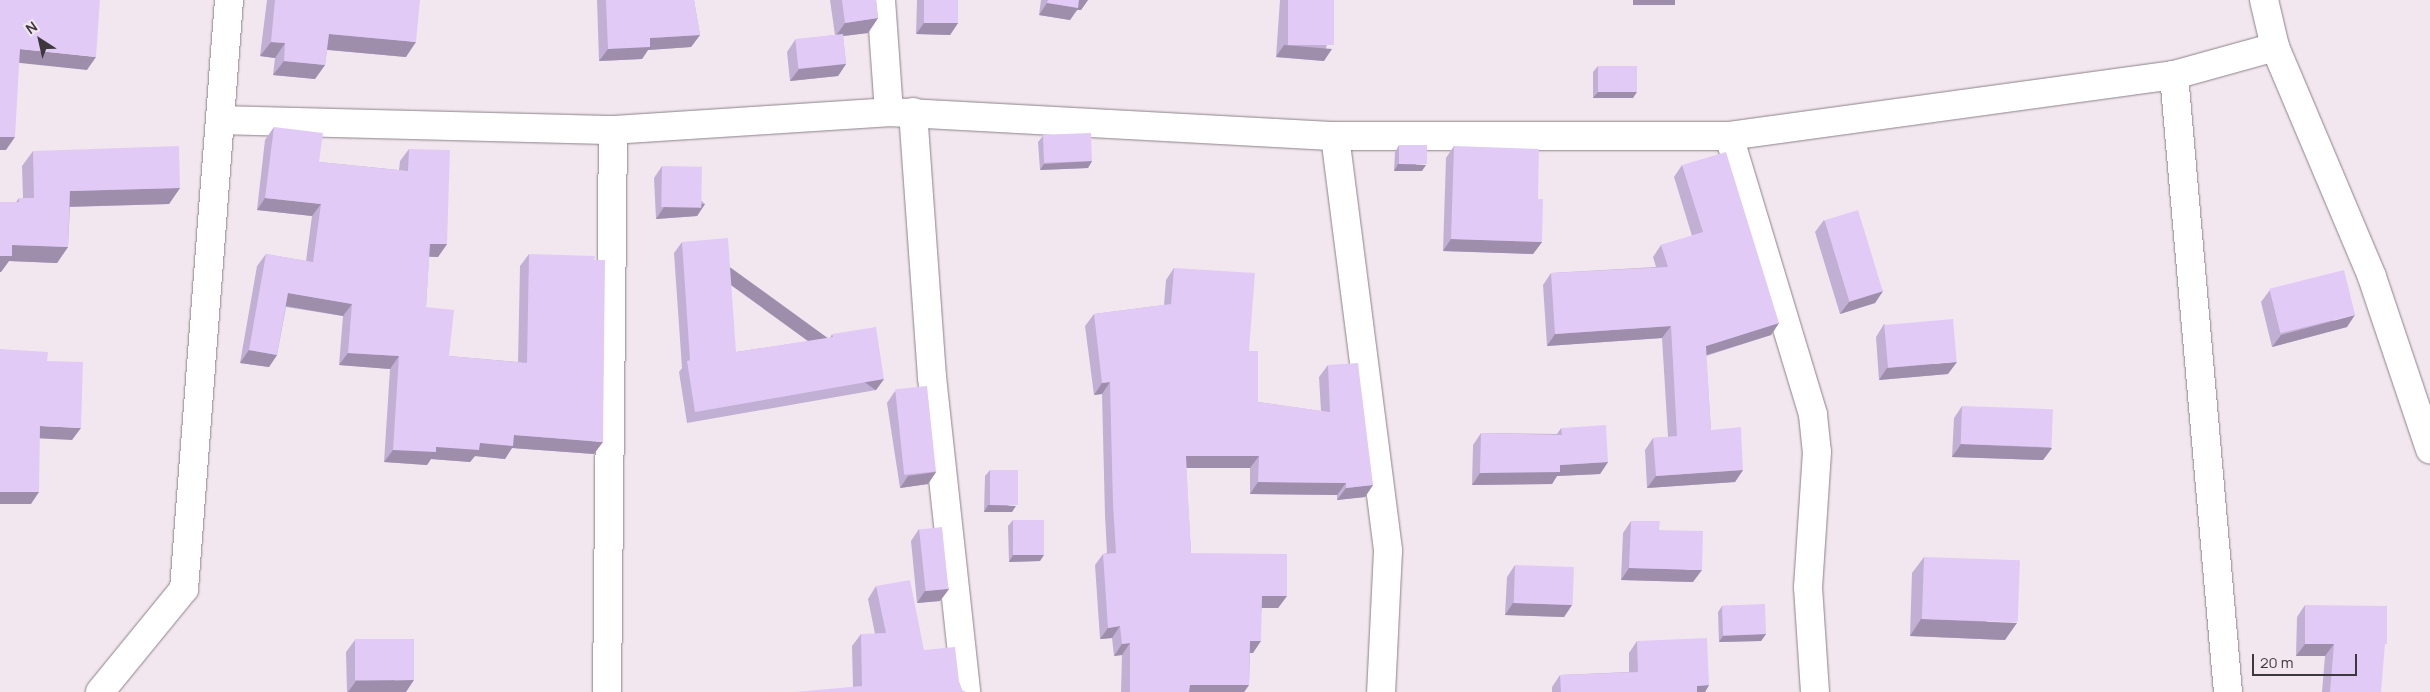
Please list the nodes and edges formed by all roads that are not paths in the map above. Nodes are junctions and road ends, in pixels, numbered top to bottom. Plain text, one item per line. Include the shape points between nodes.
1 (229, 0) edge
2 (881, 0) edge
3 (2264, 0) edge
4 (2275, 47) junction
5 (2174, 75) junction
6 (901, 112) junction
7 (222, 120) junction
8 (613, 130) junction
9 (1335, 136) junction
10 (1728, 136) junction
11 (2430, 449) edge
12 (100, 692) edge
13 (607, 692) edge
14 (966, 692) edge
15 (1381, 692) edge
16 (1816, 692) edge
17 (2228, 692) edge

1 - 7 street
2 - 6 street
3 - 4 street
4 - 5 street
4 - 11 street via 2372,277
5 - 10 street
5 - 17 street
6 - 8 street
6 - 9 street
6 - 14 street
7 - 8 street
7 - 12 street via 184,589
8 - 13 street
9 - 10 street
9 - 15 street via 1388,551
10 - 16 street via 1813,415 1817,452 1808,587

